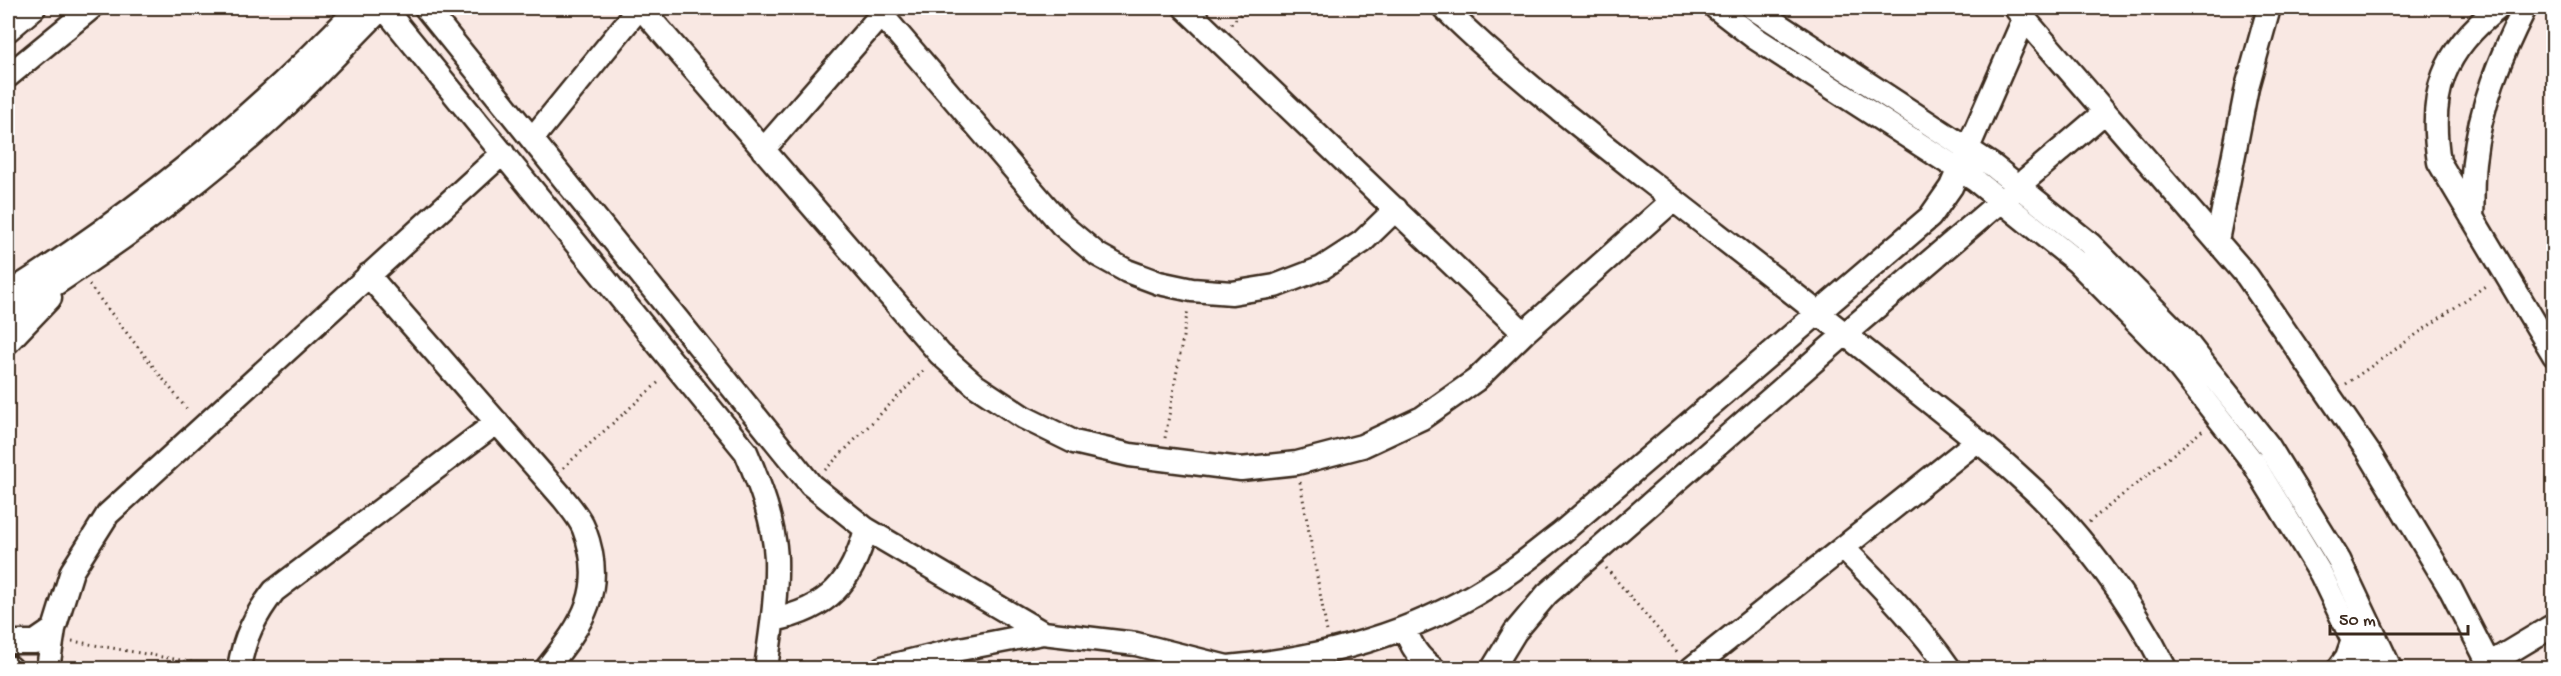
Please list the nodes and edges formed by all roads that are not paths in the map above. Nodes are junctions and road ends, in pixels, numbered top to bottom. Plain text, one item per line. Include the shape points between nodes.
1 (34, 8) edge
2 (91, 8) edge
3 (358, 8) edge
4 (383, 8) edge
5 (426, 8) edge
6 (640, 8) edge
7 (1185, 8) edge
8 (1444, 8) edge
9 (1716, 8) edge
10 (1753, 8) edge
11 (2269, 8) edge
12 (2498, 8) edge
13 (2525, 8) edge
14 (884, 11) edge
15 (2020, 13) edge
16 (8, 30) edge
17 (307, 72) junction
18 (8, 76) edge
19 (2105, 112) junction
20 (533, 138) junction
21 (1967, 149) junction
22 (763, 150) junction
23 (502, 153) junction
24 (1959, 170) junction
25 (2018, 186) junction
26 (1673, 200) junction
27 (2001, 201) junction
28 (1396, 209) junction
29 (2472, 218) junction
30 (2217, 241) junction
31 (77, 269) junction
32 (368, 275) junction
33 (8, 294) edge
34 (1819, 312) junction
35 (8, 315) edge
36 (1524, 333) junction
37 (1845, 334) junction
38 (8, 342) edge
39 (2553, 354) edge
40 (497, 422) junction
41 (1977, 441) junction
42 (866, 529) junction
43 (1843, 549) junction
44 (773, 620) junction
45 (2553, 625) edge
46 (1405, 628) junction
47 (53, 633) junction
48 (1043, 633) junction
49 (2353, 640) junction
50 (8, 642) edge
51 (1688, 664) edge
52 (2490, 666) edge
53 (1229, 668) edge
54 (48, 669) edge
55 (238, 669) edge
56 (547, 669) edge
57 (766, 669) edge
58 (882, 669) edge
59 (1433, 669) edge
60 (1493, 669) edge
61 (1950, 669) edge
62 (2165, 669) edge
63 (2339, 669) edge
64 (2366, 669) edge
65 (2390, 669) edge

1 - 16 street
2 - 18 street
3 - 17 street
4 - 17 street
4 - 23 street
5 - 20 street
6 - 20 street
6 - 22 street
7 - 28 street
8 - 26 street via 1484,47
9 - 24 street via 1755,38
10 - 21 street
11 - 30 street via 2247,87
12 - 29 street via 2462,41 2446,68 2436,99 2434,130 2439,162
13 - 29 street via 2502,55 2484,107 2474,162
14 - 22 street
14 - 28 street via 1062,225 1098,255 1127,272 1192,290 1232,293 1275,286 1322,268 1362,242
15 - 19 street
15 - 21 street
17 - 31 street via 267,123 190,188
17 - 33 street via 100,233
19 - 25 street
19 - 30 street
20 - 42 street via 811,485
21 - 24 street
21 - 25 street
22 - 36 street via 940,354 976,386 1023,417 1074,442 1161,460 1241,469 1297,463 1362,446 1422,418 1476,380
23 - 32 street
23 - 44 street via 746,452 764,496 776,557
24 - 27 street
24 - 34 street via 1930,217
25 - 27 street
25 - 65 street via 2090,244 2185,339 2268,445 2339,560
26 - 34 street
26 - 36 street
27 - 37 street
27 - 49 street via 2077,262 2170,356 2252,460 2316,564
28 - 36 street
29 - 39 street
30 - 52 street via 2247,276 2369,453 2451,590
31 - 35 street
31 - 38 street
32 - 40 street
32 - 47 street via 108,514 72,571
34 - 37 street
34 - 46 street via 1513,570 1460,602
37 - 41 street
37 - 60 street via 1547,594 1515,632
40 - 55 street via 274,591 249,627
40 - 56 street via 583,527 593,561 591,597 577,630
41 - 43 street
41 - 62 street via 2025,481 2074,534 2110,579
42 - 44 street via 860,554 835,592 806,611
42 - 48 street
43 - 51 street
43 - 61 street via 1888,592
44 - 57 street
45 - 52 street
46 - 53 street via 1330,652
46 - 59 street via 1411,645
47 - 50 street via 35,642
47 - 54 street
48 - 53 street via 1136,644
48 - 58 street
49 - 63 street
49 - 64 street

